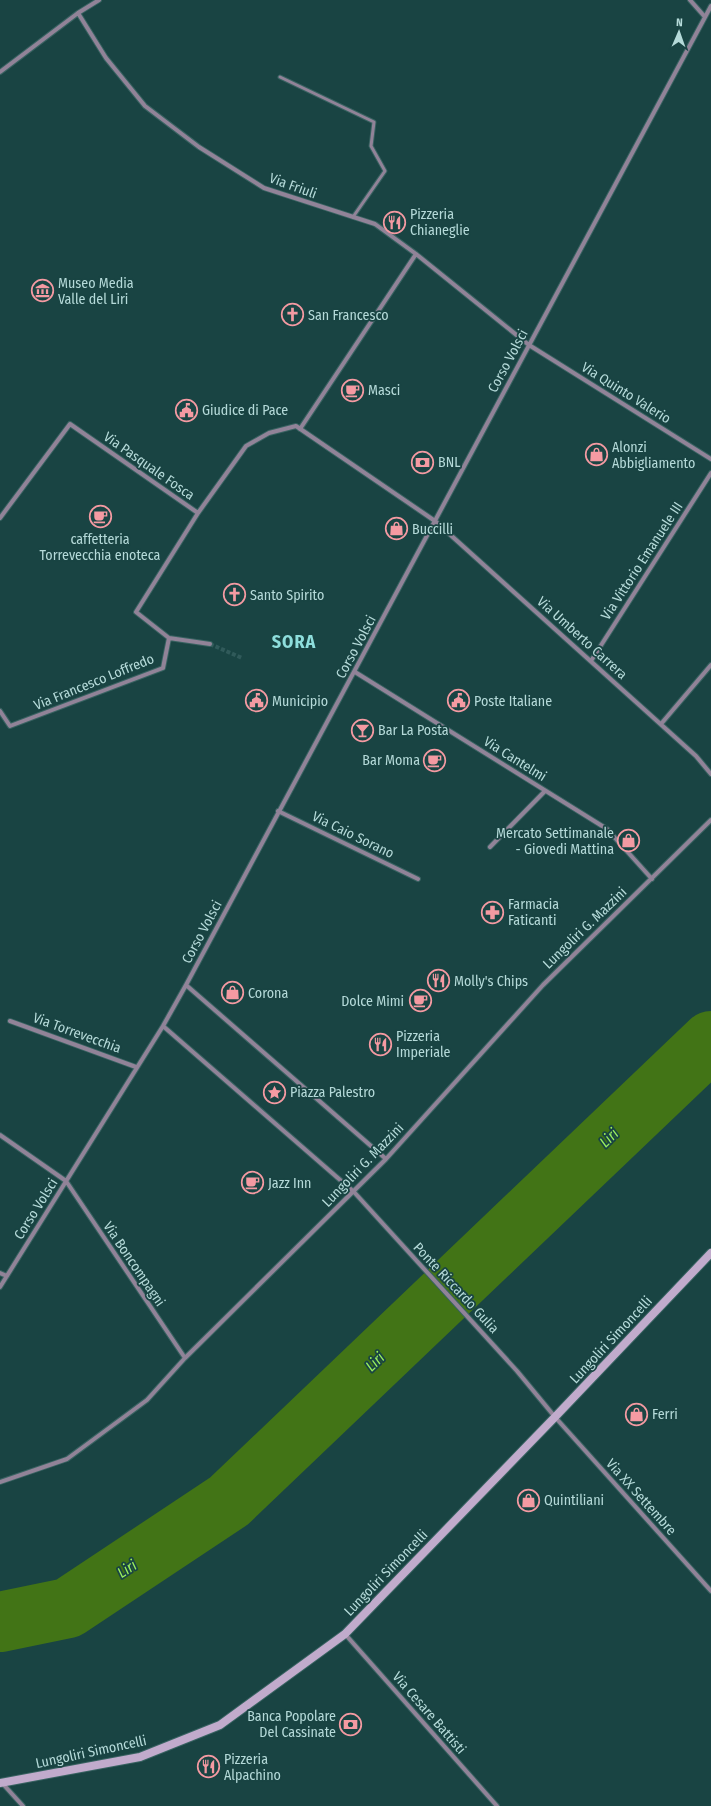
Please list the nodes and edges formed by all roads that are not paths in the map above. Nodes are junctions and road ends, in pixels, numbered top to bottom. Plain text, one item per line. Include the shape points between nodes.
1 (99, 0) edge
2 (690, 0) edge
3 (711, 6) edge
4 (78, 14) junction
5 (705, 16) junction
6 (0, 72) edge
7 (280, 77) dead end
8 (353, 217) junction
9 (416, 254) junction
10 (529, 345) junction
11 (300, 429) junction
12 (711, 459) edge
13 (711, 473) edge
14 (198, 513) junction
15 (0, 518) edge
16 (435, 521) junction
17 (169, 638) junction
18 (210, 644) tunnel mouth
19 (591, 661) junction
20 (711, 666) edge
21 (355, 672) junction
22 (0, 711) edge
23 (661, 724) junction
24 (711, 774) edge
25 (545, 791) junction
26 (278, 811) junction
27 (711, 820) edge
28 (490, 847) dead end
29 (418, 879) dead end
30 (652, 879) junction
31 (186, 985) junction
32 (10, 1021) dead end
33 (163, 1026) junction
34 (136, 1067) junction
35 (0, 1135) edge
36 (386, 1159) junction
37 (66, 1181) junction
38 (354, 1192) junction
39 (711, 1253) edge
40 (0, 1273) edge
41 (7, 1276) junction
42 (0, 1287) edge
43 (185, 1358) junction
44 (555, 1418) junction
45 (0, 1482) edge
46 (711, 1591) edge
47 (345, 1634) junction
48 (1, 1783) edge
49 (23, 1806) edge
50 (497, 1806) edge

1 - 4 street
2 - 5 street
3 - 5 street, Corso Volsci
4 - 6 street
4 - 8 street, Via Friuli via 106,58 145,106 199,147 264,188
5 - 10 street, Corso Volsci
7 - 8 lane via 374,122 371,146 385,171
8 - 9 street, Via Friuli via 375,224
9 - 10 street, Via Friuli
9 - 11 street
10 - 12 street, Via Quinto Valerio
10 - 16 street, Corso Volsci
11 - 14 street, Via Pasquale Fosca via 296,426 269,433 246,446
11 - 16 street
13 - 19 street, Via Vittorio Emanuele III
14 - 15 street, Via Pasquale Fosca via 70,424
14 - 17 street via 136,612
16 - 19 street, Via Umberto Carrera
16 - 21 street, Corso Volsci
17 - 18 street
17 - 22 street, Via Francesco Loffredo via 163,668 10,726
19 - 23 street, Via Umberto Carrera
20 - 23 street
21 - 25 street, Via Cantelmi
21 - 26 street, Corso Volsci
23 - 24 street, Via Umberto Carrera via 696,756
25 - 28 street
25 - 30 street, Via Cantelmi via 607,829
26 - 29 street, Via Caio Sorano
26 - 31 street, Corso Volsci
27 - 30 street, Lungoliri G. Mazzini
30 - 36 street, Lungoliri G. Mazzini via 543,985
31 - 33 street, Corso Volsci
31 - 36 street
32 - 34 street, Via Torrevecchia
33 - 34 street, Corso Volsci
33 - 38 street
34 - 37 street, Corso Volsci
35 - 37 street
36 - 38 street, Lungoliri G. Mazzini
37 - 41 street, Corso Volsci
37 - 43 street, Via Boncompagni
38 - 43 street, Lungoliri G. Mazzini
38 - 44 street, Ponte Riccardo Gulia via 517,1371
39 - 44 main road, Lungoliri Simoncelli
40 - 41 street
41 - 42 street, Corso Volsci
43 - 45 street, Lungoliri G. Mazzini via 147,1400 67,1459
44 - 46 street, Via XX Settembre
44 - 47 main road, Lungoliri Simoncelli
47 - 48 main road, Lungoliri Simoncelli via 220,1725 140,1757
47 - 50 street, Via Cesare Battisti
48 - 49 street

